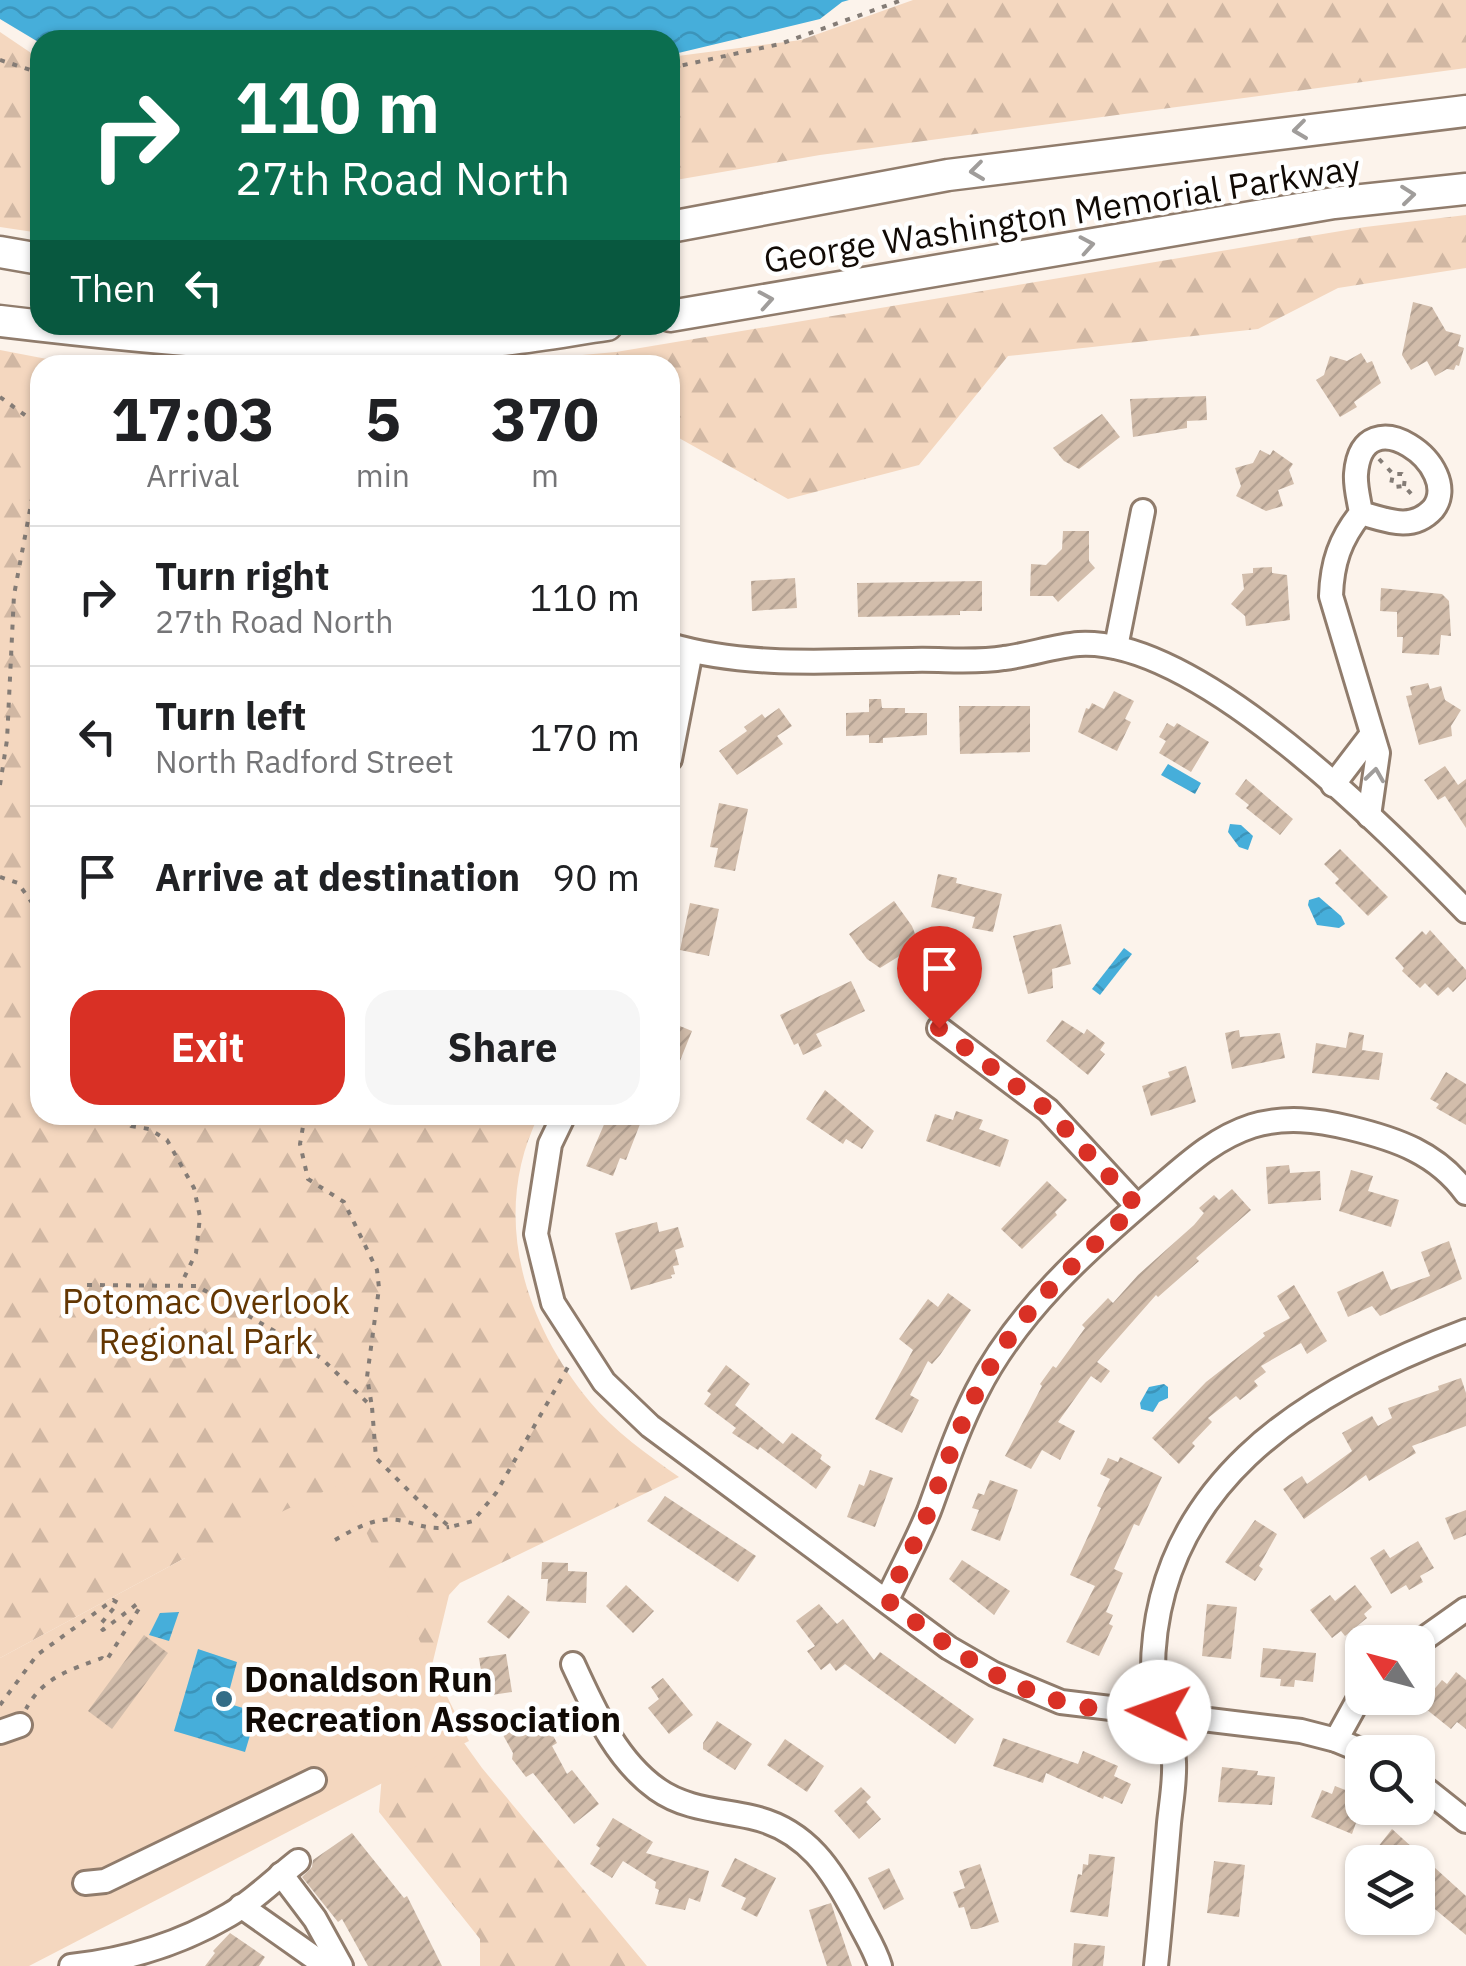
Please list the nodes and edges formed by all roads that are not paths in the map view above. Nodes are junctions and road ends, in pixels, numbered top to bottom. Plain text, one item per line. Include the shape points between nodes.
1 (1466, 111) edge
2 (1466, 189) edge
3 (680, 225) edge
4 (0, 252) edge
5 (30, 257) edge
6 (680, 314) edge
7 (0, 321) edge
8 (30, 325) edge
9 (113, 335) edge
10 (536, 335) edge
11 (1143, 512) dead end
12 (1360, 512) dead end
13 (1116, 647) junction
14 (680, 648) edge
15 (1372, 734) junction
16 (1333, 786) junction
17 (1369, 816) junction
18 (1466, 911) edge
19 (939, 1028) dead end
20 (559, 1125) edge
21 (1466, 1193) edge
22 (1137, 1206) junction
23 (1466, 1330) edge
24 (887, 1600) junction
25 (1466, 1609) edge
26 (1435, 1631) edge
27 (573, 1664) dead end
28 (1159, 1712) junction
29 (1350, 1715) edge
30 (1336, 1740) junction
31 (1345, 1744) edge
32 (314, 1780) dead end
33 (1435, 1796) edge
34 (1466, 1822) edge
35 (85, 1883) dead end
36 (241, 1906) junction
37 (101, 1964) edge
38 (71, 1966) edge
39 (326, 1966) edge
40 (341, 1966) edge
41 (880, 1966) edge
42 (1156, 1966) edge

1 -> 3 highway, George Washington Memorial Parkway via 948,175
6 -> 2 highway, George Washington Memorial Parkway via 1334,204
4 - 5 highway
7 - 8 highway
9 - 10 highway via 323,348
11 - 13 street
12 - 15 street via 1343,535 1331,596
13 - 14 street via 1080,644 1001,659 817,661
13 - 16 street via 1202,683
15 - 16 street
17 -> 15 street via 1378,753
16 - 17 street
17 - 18 street
19 - 22 street via 1048,1110
20 - 24 street via 550,1144 536,1234 553,1304 604,1382 650,1426
21 - 22 street via 1408,1145 1328,1123 1283,1120 1255,1125 1203,1150
22 - 24 street via 1030,1312 998,1354
23 - 28 street via 1364,1372 1306,1407 1209,1498 1188,1529 1164,1592 1153,1673
24 - 28 street via 949,1648 1032,1691 1115,1711
25 - 26 street
27 - 41 street via 619,1752 651,1784 701,1808 784,1828 812,1849 839,1883
28 - 30 street
28 - 42 street via 1174,1760
29 - 30 street
30 - 31 street
32 - 35 street via 104,1881
33 - 34 street
36 - 37 street via 170,1944
36 - 39 street
36 - 40 street via 289,1868
37 - 38 street

